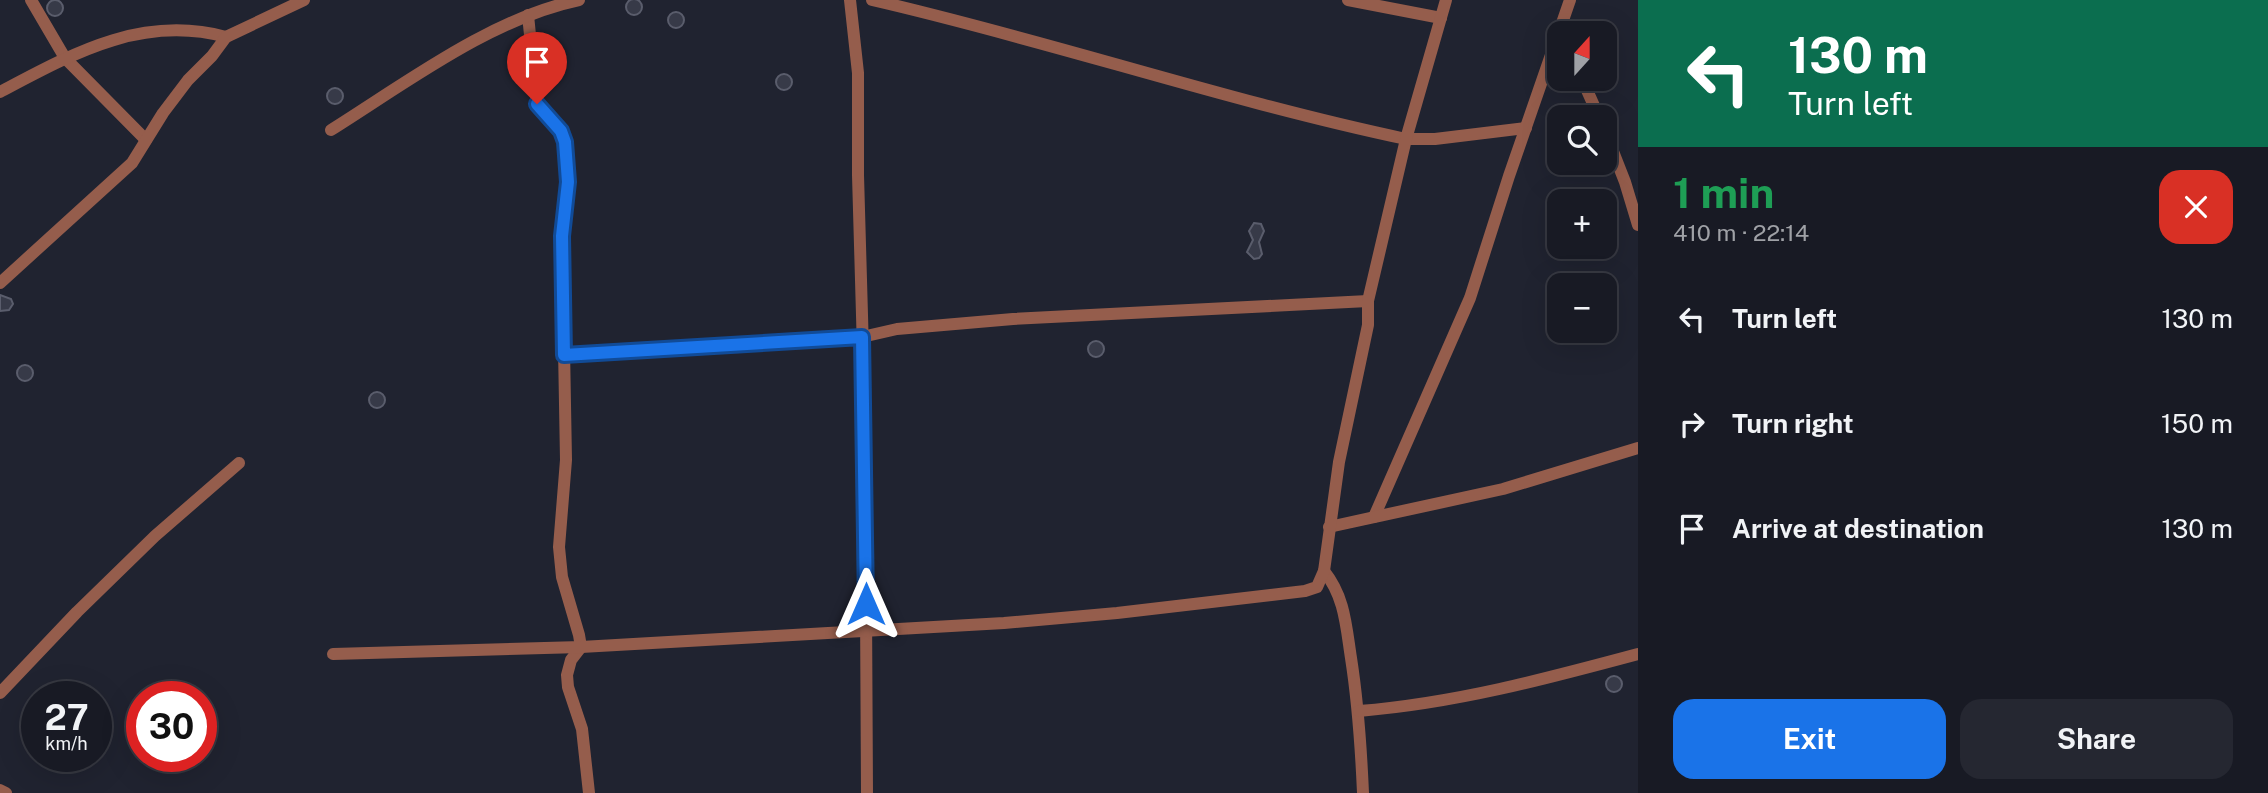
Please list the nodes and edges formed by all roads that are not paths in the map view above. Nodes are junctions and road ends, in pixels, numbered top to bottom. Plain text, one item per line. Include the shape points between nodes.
1 (31, 0) edge
2 (304, 0) edge
3 (579, 0) edge
4 (850, 0) edge
5 (872, 0) edge
6 (1348, 0) edge
7 (1446, 0) edge
8 (1570, 0) edge
9 (559, 2) edge
10 (528, 15) junction
11 (1441, 18) junction
12 (1563, 21) edge
13 (226, 37) junction
14 (65, 58) junction
15 (1547, 69) edge
16 (0, 92) edge
17 (1526, 128) junction
18 (331, 130) dead end
19 (1406, 139) junction
20 (146, 140) junction
21 (1617, 162) edge
22 (1638, 225) edge
23 (0, 283) edge
24 (1368, 301) junction
25 (862, 337) junction
26 (564, 355) junction
27 (1638, 448) edge
28 (239, 463) dead end
29 (1374, 517) junction
30 (1329, 527) junction
31 (1324, 571) junction
32 (866, 631) junction
33 (581, 647) junction
34 (333, 654) dead end
35 (1638, 654) edge
36 (0, 693) edge
37 (1359, 711) junction
38 (0, 790) edge
39 (6, 793) edge
40 (589, 793) edge
41 (867, 793) edge
42 (1363, 793) edge

1 - 14 street
2 - 13 street
3 - 9 street
4 - 25 street via 858,73
5 - 19 street
6 - 11 street
7 - 11 street
8 - 12 street
9 - 10 street
10 - 18 street via 438,63
10 - 26 street via 537,104 565,142
11 - 19 street
13 - 14 street via 200,30 165,29 117,39
13 - 20 street via 188,80
14 - 16 street
14 - 20 street
15 - 17 street
17 - 19 street
17 - 29 street via 1470,298
19 - 24 street
20 - 23 street via 132,163
21 - 22 street
24 - 25 street via 1013,319 897,329
24 - 30 street via 1368,325
25 - 26 street
25 - 32 street
26 - 33 street via 566,460 559,547 562,578
27 - 29 street via 1503,489
28 - 36 street via 155,536
29 - 30 street
30 - 31 street
31 - 32 street via 1317,587 1288,593 1105,614
31 - 37 street via 1345,610
32 - 33 street
32 - 41 street
33 - 34 street
33 - 40 street via 567,675 582,729
35 - 37 street via 1510,689 1413,707
37 - 42 street
38 - 39 street

